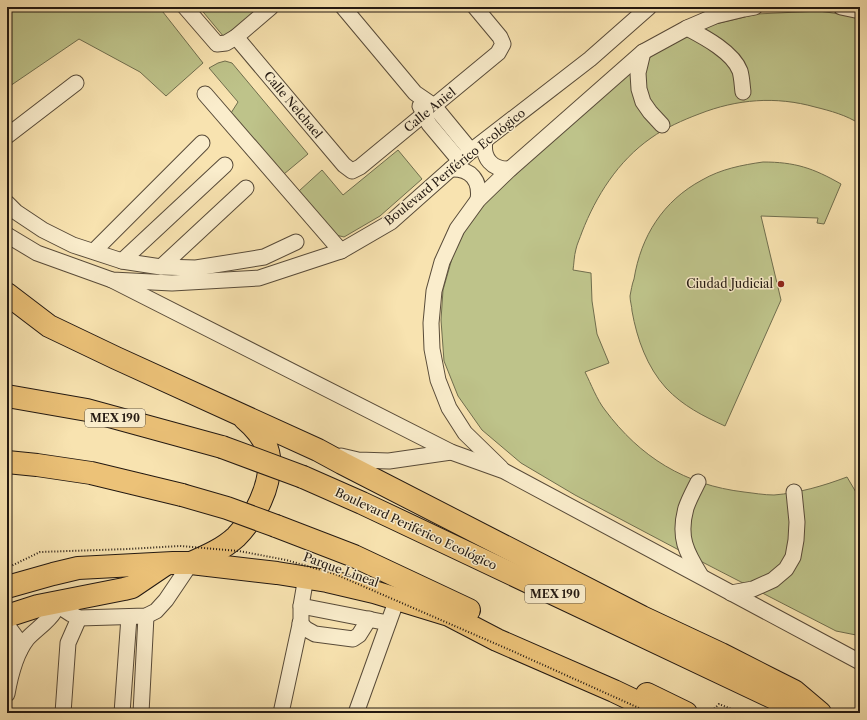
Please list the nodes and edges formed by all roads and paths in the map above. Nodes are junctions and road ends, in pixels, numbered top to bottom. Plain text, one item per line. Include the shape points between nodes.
1 (185, 7) edge
2 (271, 7) edge
3 (343, 7) edge
4 (475, 7) edge
5 (649, 7) edge
6 (755, 7) edge
7 (841, 7) edge
8 (860, 11) edge
9 (687, 28) junction
10 (236, 37) junction
11 (643, 52) junction
12 (76, 83) dead end
13 (743, 92) dead end
14 (205, 94) dead end
15 (429, 110) junction
16 (662, 125) dead end
17 (7, 136) edge
18 (485, 141) junction
19 (202, 143) dead end
20 (461, 161) junction
21 (225, 165) dead end
22 (510, 169) junction
23 (352, 171) joint
24 (246, 188) dead end
25 (478, 200) junction
26 (7, 203) edge
27 (7, 234) edge
28 (296, 242) dead end
29 (341, 251) junction
30 (94, 252) junction
31 (122, 261) junction
32 (161, 267) junction
33 (112, 280) junction
34 (7, 294) edge
35 (7, 396) edge
36 (240, 415) junction
37 (318, 450) junction
38 (451, 452) junction
39 (7, 462) edge
40 (504, 471) junction
41 (698, 482) dead end
42 (794, 492) dead end
43 (191, 563) junction
44 (166, 564) junction
45 (7, 568) edge
46 (306, 577) junction
47 (702, 577) junction
48 (7, 588) edge
49 (731, 593) junction
50 (397, 599) junction
51 (54, 603) junction
52 (302, 606) junction
53 (7, 616) edge
54 (146, 616) junction
55 (129, 617) junction
56 (79, 618) junction
57 (369, 619) junction
58 (300, 623) junction
59 (388, 623) junction
60 (7, 625) edge
61 (832, 647) junction
62 (860, 648) edge
63 (20, 650) junction
64 (860, 662) edge
65 (7, 694) edge
66 (63, 713) edge
67 (122, 713) edge
68 (141, 713) edge
69 (281, 713) edge
70 (356, 713) edge
71 (650, 713) edge
72 (660, 713) edge
73 (686, 713) edge
74 (710, 713) edge
75 (741, 713) edge
76 (807, 713) edge
77 (820, 713) edge

1 - 10 street via 217,44 226,43
2 - 10 street
3 - 15 street
4 - 15 street, Calle Aniel via 503,44 498,53
5 - 18 street, Boulevard Periférico Ecológico via 590,59
6 - 9 street via 715,16
7 - 8 street
9 - 11 street
9 - 13 street via 733,59 740,69
10 - 23 street, Calle Nelchael via 344,165
11 - 16 street via 638,73 639,89 643,102
11 - 22 street
12 - 17 street
14 - 29 street
15 - 20 street
15 - 23 street, Calle Aniel
18 - 20 street, Boulevard Periférico Ecológico
18 - 22 street via 484,152 489,162 504,170
19 - 30 street
20 - 25 street via 457,169 468,172 476,181
20 - 29 street, Boulevard Periférico Ecológico via 391,222
21 - 31 street
22 - 25 street
24 - 32 street
25 - 40 street via 457,229 442,262 434,291 432,349 438,380 449,408 465,433
26 - 30 street via 43,230
27 - 33 street, Boulevard Periférico Ecológico via 37,253
28 - 32 street via 264,257 196,268
29 - 33 street, Boulevard Periférico Ecológico via 259,278 172,283
30 - 31 street
31 - 32 street
33 - 38 street
34 - 36 highway via 49,326
35 - 76 highway, Boulevard Periférico Ecológico / MEX 190, bridge via 87,410 222,447 303,477
36 - 37 highway
36 - 43 highway via 258,431 267,451 268,470 263,496 250,521 235,538
37 - 38 street via 358,460 383,461
37 - 77 highway via 642,617 794,691
38 - 40 street
39 - 73 highway, bridge via 91,473 182,495 276,526 354,556
40 - 47 street
41 - 47 street via 686,507 684,542 691,560
42 - 49 street via 796,540 793,557 786,569 773,580 753,589
43 - 44 highway
43 - 46 highway
43 - 54 street via 166,600 156,611
44 - 48 highway via 78,568
44 - 51 highway via 132,587
45 - 71 path, Parque Lineal, bridge via 40,552 180,546 239,551 286,560 335,574
46 - 50 highway
46 - 52 street
47 - 49 street
49 - 61 street
50 - 59 street
50 - 72 highway via 449,616
51 - 53 highway
51 - 56 street
51 - 63 street via 54,611 50,617 27,639
52 - 57 street
52 - 58 street
54 - 55 street
54 - 68 street
55 - 56 street
55 - 67 street
56 - 66 street via 68,643
57 - 58 street via 359,635 353,639 315,634
57 - 59 street
58 - 69 street
59 - 70 street
60 - 63 street via 18,640
61 - 62 street
61 - 64 street
63 - 65 street
74 - 75 path via 719,704

